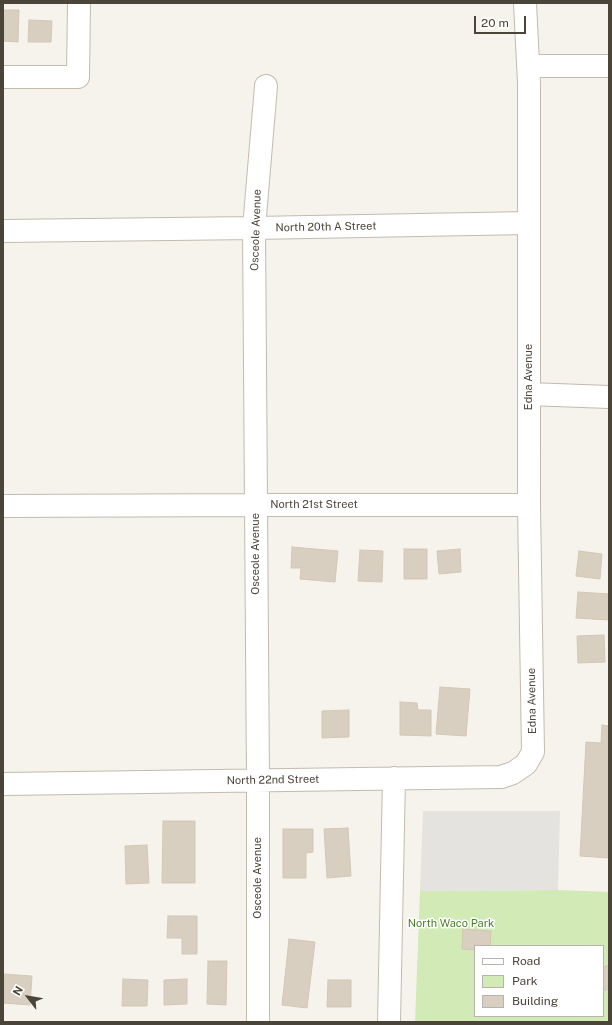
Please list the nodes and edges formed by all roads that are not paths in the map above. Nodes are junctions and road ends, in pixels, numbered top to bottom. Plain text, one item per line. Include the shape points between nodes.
1 (79, 3) edge
2 (524, 3) edge
3 (528, 66) junction
4 (609, 66) edge
5 (3, 77) edge
6 (266, 86) dead end
7 (529, 223) junction
8 (254, 228) junction
9 (3, 231) edge
10 (529, 394) junction
11 (609, 397) edge
12 (256, 505) junction
13 (529, 505) junction
14 (3, 506) edge
15 (533, 752) joint
16 (394, 778) junction
17 (258, 780) junction
18 (3, 784) edge
19 (258, 1022) edge
20 (389, 1022) edge

1 - 5 street via 78,77
2 - 3 street, Edna Avenue
3 - 4 street
3 - 7 street, Edna Avenue
6 - 8 street, Osceole Avenue
7 - 8 street, North 20th A Street
7 - 10 street, Edna Avenue
8 - 9 street, North 20th A Street
8 - 12 street, Osceole Avenue
10 - 11 street
10 - 13 street, Edna Avenue
12 - 13 street, North 21st Street
12 - 14 street, North 21st Street
12 - 17 street, Osceole Avenue
13 - 15 street, Edna Avenue
15 - 16 street, North 22nd Street via 526,764 501,777
16 - 17 street, North 22nd Street
16 - 20 street
17 - 18 street, North 22nd Street
17 - 19 street, Osceole Avenue

